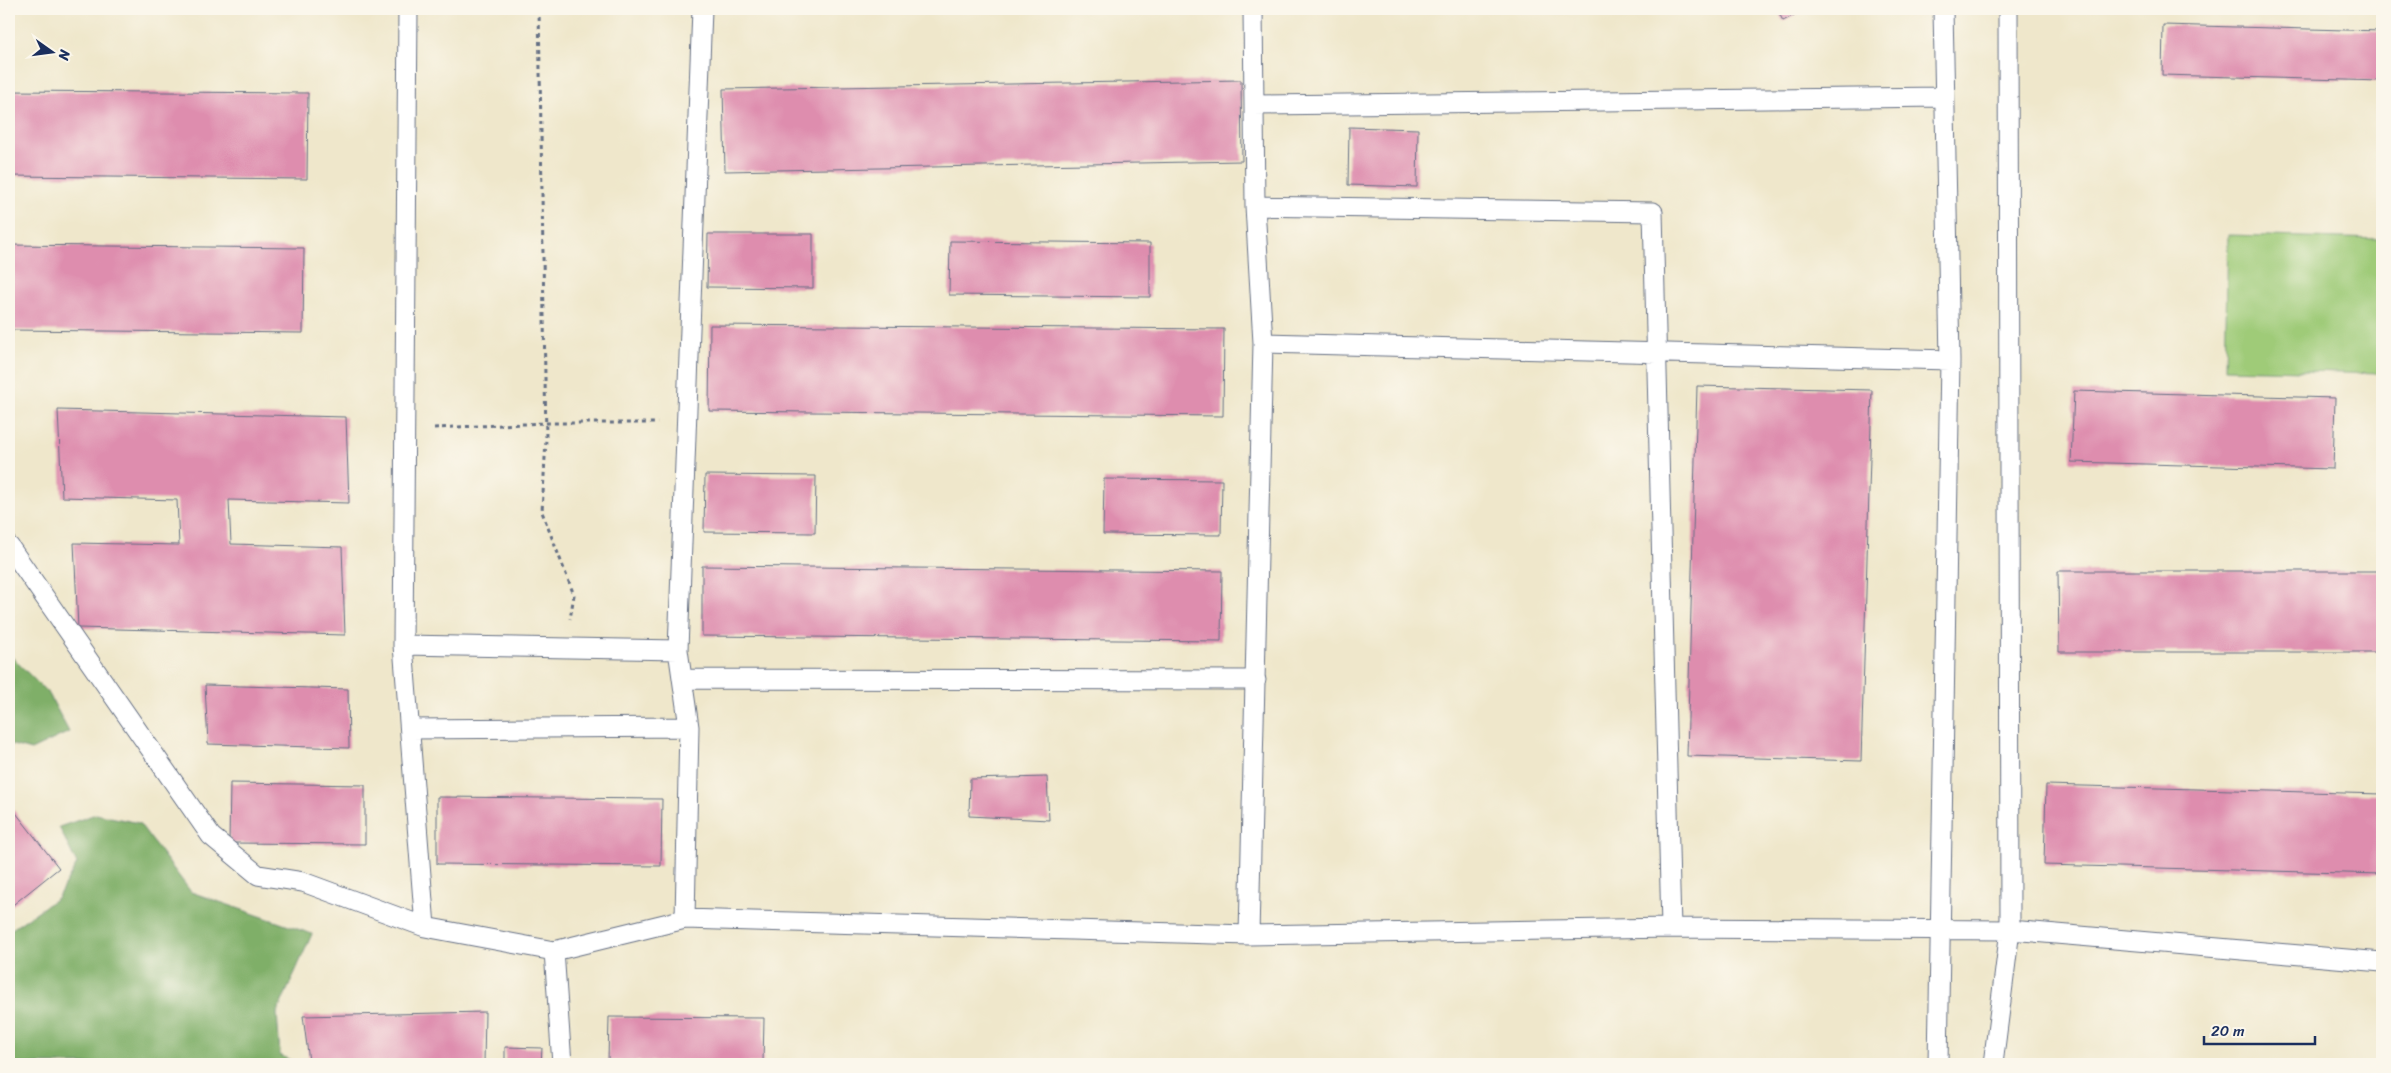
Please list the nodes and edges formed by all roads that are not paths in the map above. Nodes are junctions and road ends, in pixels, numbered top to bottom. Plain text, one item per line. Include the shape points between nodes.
1 (408, 9) edge
2 (702, 9) edge
3 (1253, 9) edge
4 (1943, 9) edge
5 (2008, 9) edge
6 (1943, 97) junction
7 (1254, 105) junction
8 (1255, 206) junction
9 (1263, 343) junction
10 (1658, 352) junction
11 (1950, 360) junction
12 (9, 546) edge
13 (403, 645) junction
14 (678, 650) junction
15 (682, 679) junction
16 (1256, 680) junction
17 (688, 727) junction
18 (410, 729) junction
19 (685, 919) junction
20 (425, 927) junction
21 (1671, 928) junction
22 (1938, 929) junction
23 (2010, 930) junction
24 (1249, 935) junction
25 (554, 951) junction
26 (2382, 962) edge
27 (562, 1064) edge
28 (1938, 1064) edge
29 (1993, 1064) edge

1 - 13 lane
2 - 14 lane
3 - 7 lane
4 - 6 lane
5 - 23 lane
6 - 7 lane
6 - 11 lane
7 - 8 lane
8 - 9 lane
8 - 10 lane via 1653,212
9 - 10 lane
9 - 16 lane
10 - 11 lane
10 - 21 lane
11 - 22 lane
12 - 20 lane via 211,836 258,875 303,882
13 - 14 lane
13 - 18 lane
14 - 15 lane
15 - 16 lane
15 - 17 lane
16 - 24 lane
17 - 18 lane
17 - 19 lane
18 - 20 lane
19 - 24 lane
19 - 25 lane
20 - 25 lane
21 - 22 lane
21 - 24 lane
22 - 23 lane
22 - 28 lane
23 - 26 lane
23 - 29 lane
25 - 27 lane

